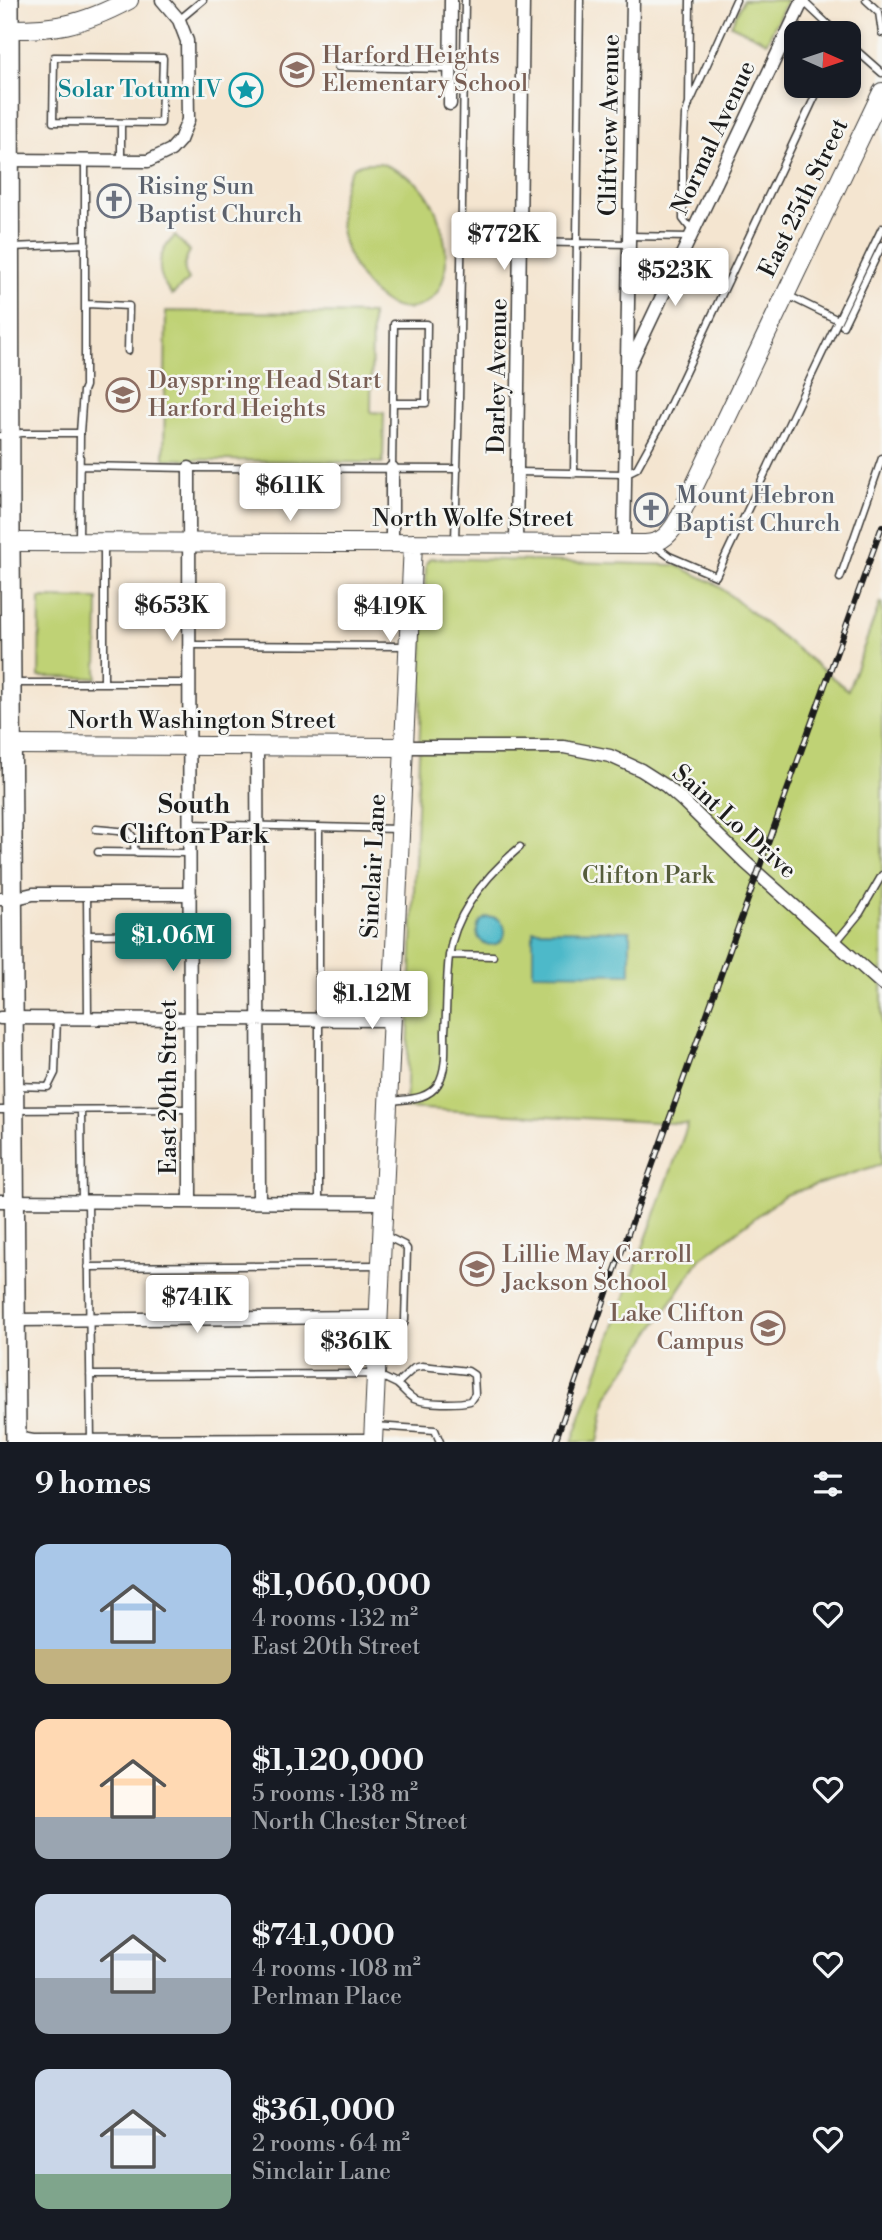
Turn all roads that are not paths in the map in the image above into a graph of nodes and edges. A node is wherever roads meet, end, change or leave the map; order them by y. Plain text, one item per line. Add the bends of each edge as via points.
1 (9, 0) edge
2 (129, 0) edge
3 (162, 0) edge
4 (203, 0) edge
5 (451, 0) edge
6 (465, 0) edge
7 (523, 0) edge
8 (580, 0) edge
9 (634, 0) edge
10 (690, 0) edge
11 (736, 0) edge
12 (803, 0) edge
13 (866, 0) edge
14 (179, 20) junction
15 (825, 21) edge
16 (4, 29) edge
17 (882, 33) edge
18 (861, 55) edge
19 (338, 67) dead end
20 (450, 69) junction
21 (882, 73) edge
22 (882, 92) edge
23 (814, 98) edge
24 (450, 104) dead end
25 (690, 104) junction
26 (121, 122) junction
27 (4, 160) edge
28 (85, 161) junction
29 (121, 161) junction
30 (882, 228) edge
31 (692, 234) junction
32 (629, 240) junction
33 (577, 243) junction
34 (86, 244) junction
35 (521, 245) junction
36 (882, 245) edge
37 (9, 247) junction
38 (461, 248) junction
39 (786, 294) junction
40 (87, 304) junction
41 (841, 323) junction
42 (5, 334) edge
43 (128, 351) dead end
44 (627, 370) junction
45 (393, 403) junction
46 (80, 433) junction
47 (5, 436) edge
48 (882, 458) edge
49 (80, 466) junction
50 (189, 468) junction
51 (392, 468) junction
52 (458, 469) junction
53 (517, 472) junction
54 (574, 474) junction
55 (625, 474) junction
56 (455, 537) junction
57 (5, 542) edge
58 (79, 542) junction
59 (104, 542) junction
60 (189, 542) junction
61 (392, 543) junction
62 (413, 543) junction
63 (516, 544) junction
64 (624, 544) junction
65 (652, 544) junction
66 (840, 578) dead end
67 (5, 645) edge
68 (189, 645) junction
69 (409, 646) junction
70 (104, 682) junction
71 (11, 683) junction
72 (189, 683) junction
73 (6, 745) edge
74 (189, 745) junction
75 (257, 745) junction
76 (404, 747) junction
77 (189, 824) junction
78 (257, 826) junction
79 (319, 827) junction
80 (96, 829) dead end
81 (400, 829) junction
82 (520, 847) dead end
83 (98, 852) dead end
84 (135, 853) junction
85 (189, 853) junction
86 (882, 875) edge
87 (87, 892) junction
88 (190, 894) junction
89 (6, 900) edge
90 (190, 934) junction
91 (87, 935) junction
92 (836, 942) junction
93 (449, 955) junction
94 (493, 956) dead end
95 (882, 984) edge
96 (6, 1018) edge
97 (57, 1018) junction
98 (88, 1018) junction
99 (190, 1019) junction
100 (258, 1019) junction
101 (319, 1020) junction
102 (392, 1020) junction
103 (13, 1086) junction
104 (388, 1102) junction
105 (190, 1109) junction
106 (7, 1110) edge
107 (81, 1110) junction
108 (7, 1202) edge
109 (85, 1202) junction
110 (190, 1202) junction
111 (258, 1202) junction
112 (319, 1203) junction
113 (383, 1203) junction
114 (382, 1234) junction
115 (380, 1265) junction
116 (88, 1267) junction
117 (378, 1317) junction
118 (89, 1319) junction
119 (11, 1320) junction
120 (377, 1338) junction
121 (376, 1374) junction
122 (90, 1375) junction
123 (397, 1384) junction
124 (373, 1436) edge
125 (16, 1440) edge
126 (91, 1441) edge
127 (440, 1442) edge

1 - 16 main road
2 - 16 main road via 83,22 47,29
3 - 14 street
4 - 14 lane
5 - 20 street
6 - 38 lane
7 - 35 street, Darley Avenue
8 - 33 lane
9 - 32 street, Cliftview Avenue
10 - 25 lane
11 - 25 lane
12 - 15 lane
12 - 31 street, Normal Avenue
13 - 17 lane via 879,12
14 - 29 street via 187,41 185,130 172,150 161,157
16 - 27 main road
18 - 21 lane
19 - 20 lane
20 - 24 street
22 - 39 main road, East 25th Street
23 - 55 lane via 658,430 637,468
25 - 31 lane via 683,148 684,219
26 - 26 lane via 54,122 54,57 163,58 161,123
26 - 29 lane
27 - 28 street
27 - 37 main road
28 - 29 street
28 - 34 lane
30 - 41 lane
31 - 32 lane
31 - 44 street, Normal Avenue
32 - 33 lane
32 - 44 street, Cliftview Avenue
33 - 35 lane
33 - 54 lane
34 - 37 lane
34 - 40 lane
35 - 38 lane
35 - 53 street, Darley Avenue
36 - 41 lane
37 - 42 main road
38 - 52 lane
39 - 41 lane
39 - 65 main road, East 25th Street via 679,518 671,532
40 - 43 lane via 129,306
40 - 46 lane
41 - 65 lane via 716,576
42 - 47 main road
44 - 55 street, Cliftview Avenue
45 - 45 lane via 426,403 427,324 394,324
45 - 51 lane
46 - 47 lane
46 - 49 lane
47 - 57 main road
48 - 66 lane
49 - 50 lane
49 - 58 lane
50 - 51 lane
50 - 60 street, East 20th Street
51 - 52 lane
51 - 61 street
52 - 56 lane
53 - 54 lane
53 - 63 street, Darley Avenue
54 - 55 lane
55 - 64 street, Cliftview Avenue
56 - 62 main road, North Wolfe Street
56 - 63 main road, North Wolfe Street
57 - 58 main road, North Wolfe Street
57 - 67 main road
58 - 59 main road, North Wolfe Street
59 - 60 main road, North Wolfe Street
59 - 70 lane
60 - 61 main road, North Wolfe Street
60 - 68 street, East 20th Street
61 - 62 main road, North Wolfe Street
62 - 69 main road, Sinclair Lane
63 - 64 main road, North Wolfe Street
64 - 65 main road, North Wolfe Street
67 - 71 main road
68 - 69 lane
68 - 72 street, East 20th Street
69 - 76 main road, Sinclair Lane
70 - 71 lane
70 - 72 lane
71 - 73 main road
72 - 74 street, East 20th Street
73 - 74 main road, North Washington Street
73 - 89 main road
74 - 75 main road, North Washington Street
74 - 77 street, East 20th Street
75 - 76 main road, North Washington Street
75 - 78 street
76 - 81 main road, Sinclair Lane
76 - 92 street, Saint Lo Drive via 564,747 629,764 666,786
77 - 78 lane
77 - 85 street, East 20th Street
78 - 79 lane
78 - 100 street
79 - 81 lane
79 - 101 lane
80 - 84 lane via 129,832 134,836
81 - 102 main road, Sinclair Lane
82 - 93 lane via 493,870 473,897 455,931
83 - 84 lane
84 - 85 lane
85 - 88 street, East 20th Street
86 - 92 lane
87 - 88 street
87 - 89 street
87 - 91 lane
88 - 90 street, East 20th Street
89 - 96 main road
90 - 91 lane
90 - 99 street, East 20th Street
91 - 98 lane
92 - 95 street, Saint Lo Drive
93 - 94 lane
93 - 104 lane via 444,1065 438,1084 424,1097
96 - 97 street
96 - 103 main road
97 - 98 street
97 - 103 lane via 55,1073 48,1087
98 - 99 street
99 - 100 street
99 - 105 street, East 20th Street
100 - 101 street
100 - 111 street
101 - 102 street
101 - 112 lane
102 - 104 main road, Sinclair Lane
103 - 106 main road
104 - 113 main road, Sinclair Lane
105 - 107 lane
105 - 110 street, East 20th Street
106 - 107 lane
106 - 108 main road
107 - 109 lane
108 - 109 street
108 - 119 main road
109 - 110 street
109 - 116 lane
110 - 111 street
111 - 112 street
112 - 113 street
113 - 114 main road, Sinclair Lane
114 - 115 main road, Sinclair Lane
114 - 120 lane via 407,1249 405,1320 400,1331
115 - 116 lane
115 - 117 main road, Sinclair Lane
116 - 118 lane
117 - 118 street
117 - 120 main road, Sinclair Lane
118 - 119 street
118 - 122 lane
119 - 125 main road
120 - 121 main road, Sinclair Lane
121 - 122 lane
121 - 123 lane
121 - 124 main road, Sinclair Lane
122 - 126 lane
123 - 123 lane via 422,1366 468,1371 474,1375 475,1394 463,1404 418,1401
124 - 126 street
124 - 127 lane via 435,1430
125 - 126 street

